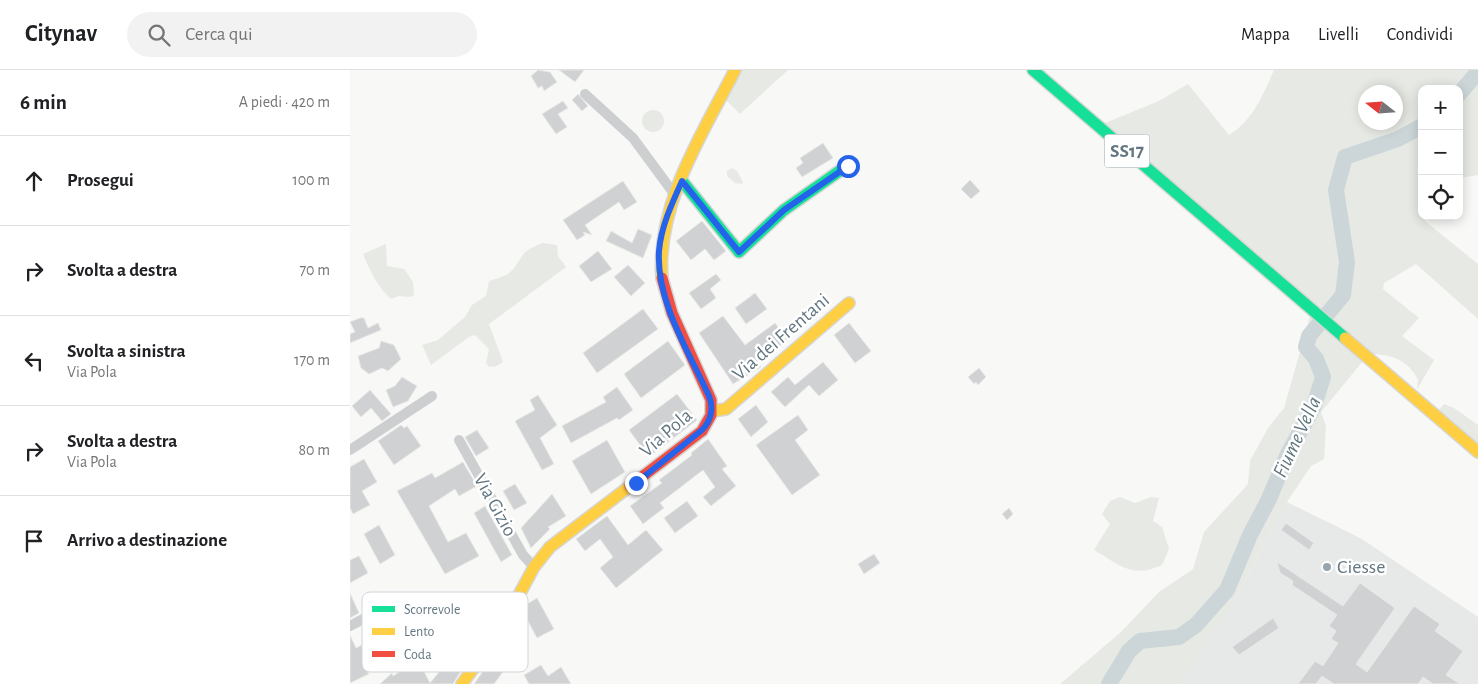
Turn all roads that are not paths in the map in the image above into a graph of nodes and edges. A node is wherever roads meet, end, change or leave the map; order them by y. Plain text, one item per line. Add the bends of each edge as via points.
1 (736, 70) edge
2 (1033, 70) edge
3 (585, 94) dead end
4 (848, 166) dead end
5 (682, 181) junction
6 (675, 195) junction
7 (849, 303) dead end
8 (432, 396) dead end
9 (712, 412) junction
10 (459, 440) dead end
11 (350, 450) edge
12 (1478, 452) edge
13 (534, 567) junction
14 (521, 592) edge
15 (362, 620) edge
16 (350, 626) edge
17 (470, 672) edge
18 (462, 684) edge

1 - 5 street, Via Pola
2 - 12 street, SS17
3 - 6 street via 633,138
4 - 5 street via 784,210 739,252
5 - 6 street, Via Pola
6 - 9 street, Via Pola via 660,249 662,281 670,307 711,400
7 - 9 street, Via dei Frentani via 726,409
8 - 11 street
9 - 13 street, Via Pola via 702,430 558,540
10 - 13 street, Via Gizio via 523,555
13 - 14 street, Via Pola
15 - 16 street
17 - 18 street, Via Pola

